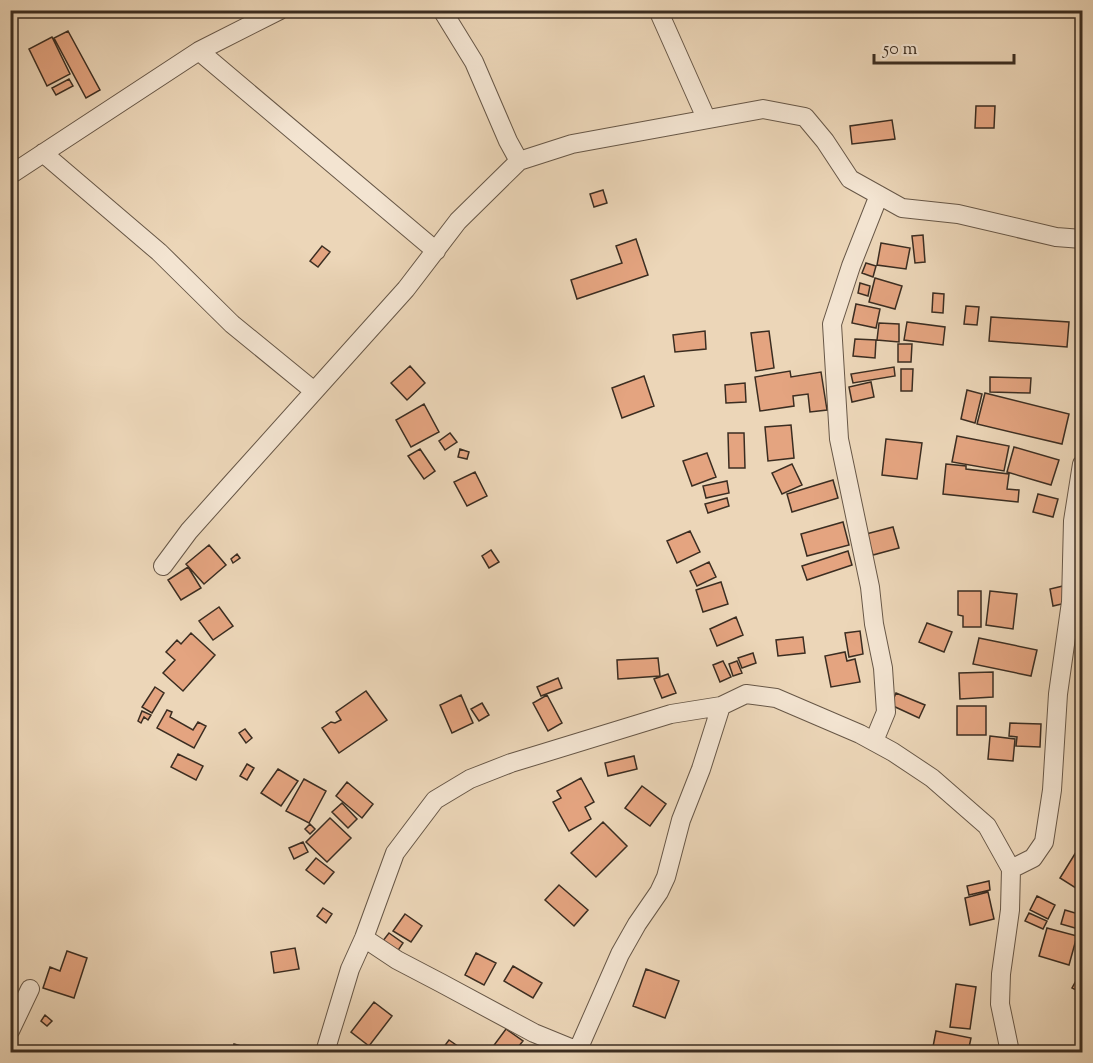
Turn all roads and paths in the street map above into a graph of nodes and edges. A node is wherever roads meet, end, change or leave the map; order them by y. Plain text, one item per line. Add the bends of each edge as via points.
1 (280, 10) edge
2 (442, 10) edge
3 (658, 10) edge
4 (199, 51) junction
5 (706, 118) junction
6 (43, 153) junction
7 (519, 161) junction
8 (10, 175) edge
9 (879, 195) junction
10 (1083, 239) edge
11 (436, 251) junction
12 (315, 391) junction
13 (1083, 464) edge
14 (163, 566) dead end
15 (721, 706) junction
16 (874, 741) junction
17 (1011, 869) junction
18 (364, 938) junction
19 (30, 989) dead end
20 (10, 1030) edge
21 (578, 1052) edge
22 (325, 1053) edge
23 (1010, 1053) edge

1 - 4 street
2 - 7 street via 474,62
3 - 5 street
4 - 6 street
4 - 11 street
5 - 7 street via 572,144
5 - 9 street via 763,109 805,117 850,179
6 - 8 street
6 - 12 street via 159,252 232,324
7 - 11 street via 458,222
9 - 10 street via 902,208 958,214 1056,237
9 - 16 street via 832,324 839,439 883,668 886,712
11 - 12 street
12 - 14 street via 189,531
13 - 17 street via 1073,521 1071,602 1044,842 1033,858
15 - 16 street via 746,694 776,698
15 - 18 street via 671,714 511,763 470,779 435,800 395,853
15 - 21 street via 681,820 666,877 620,954
16 - 17 street via 932,778 975,814 987,826
17 - 23 street via 1000,1004
18 - 21 street via 397,960 534,1033
18 - 22 street via 334,1016
19 - 20 street

